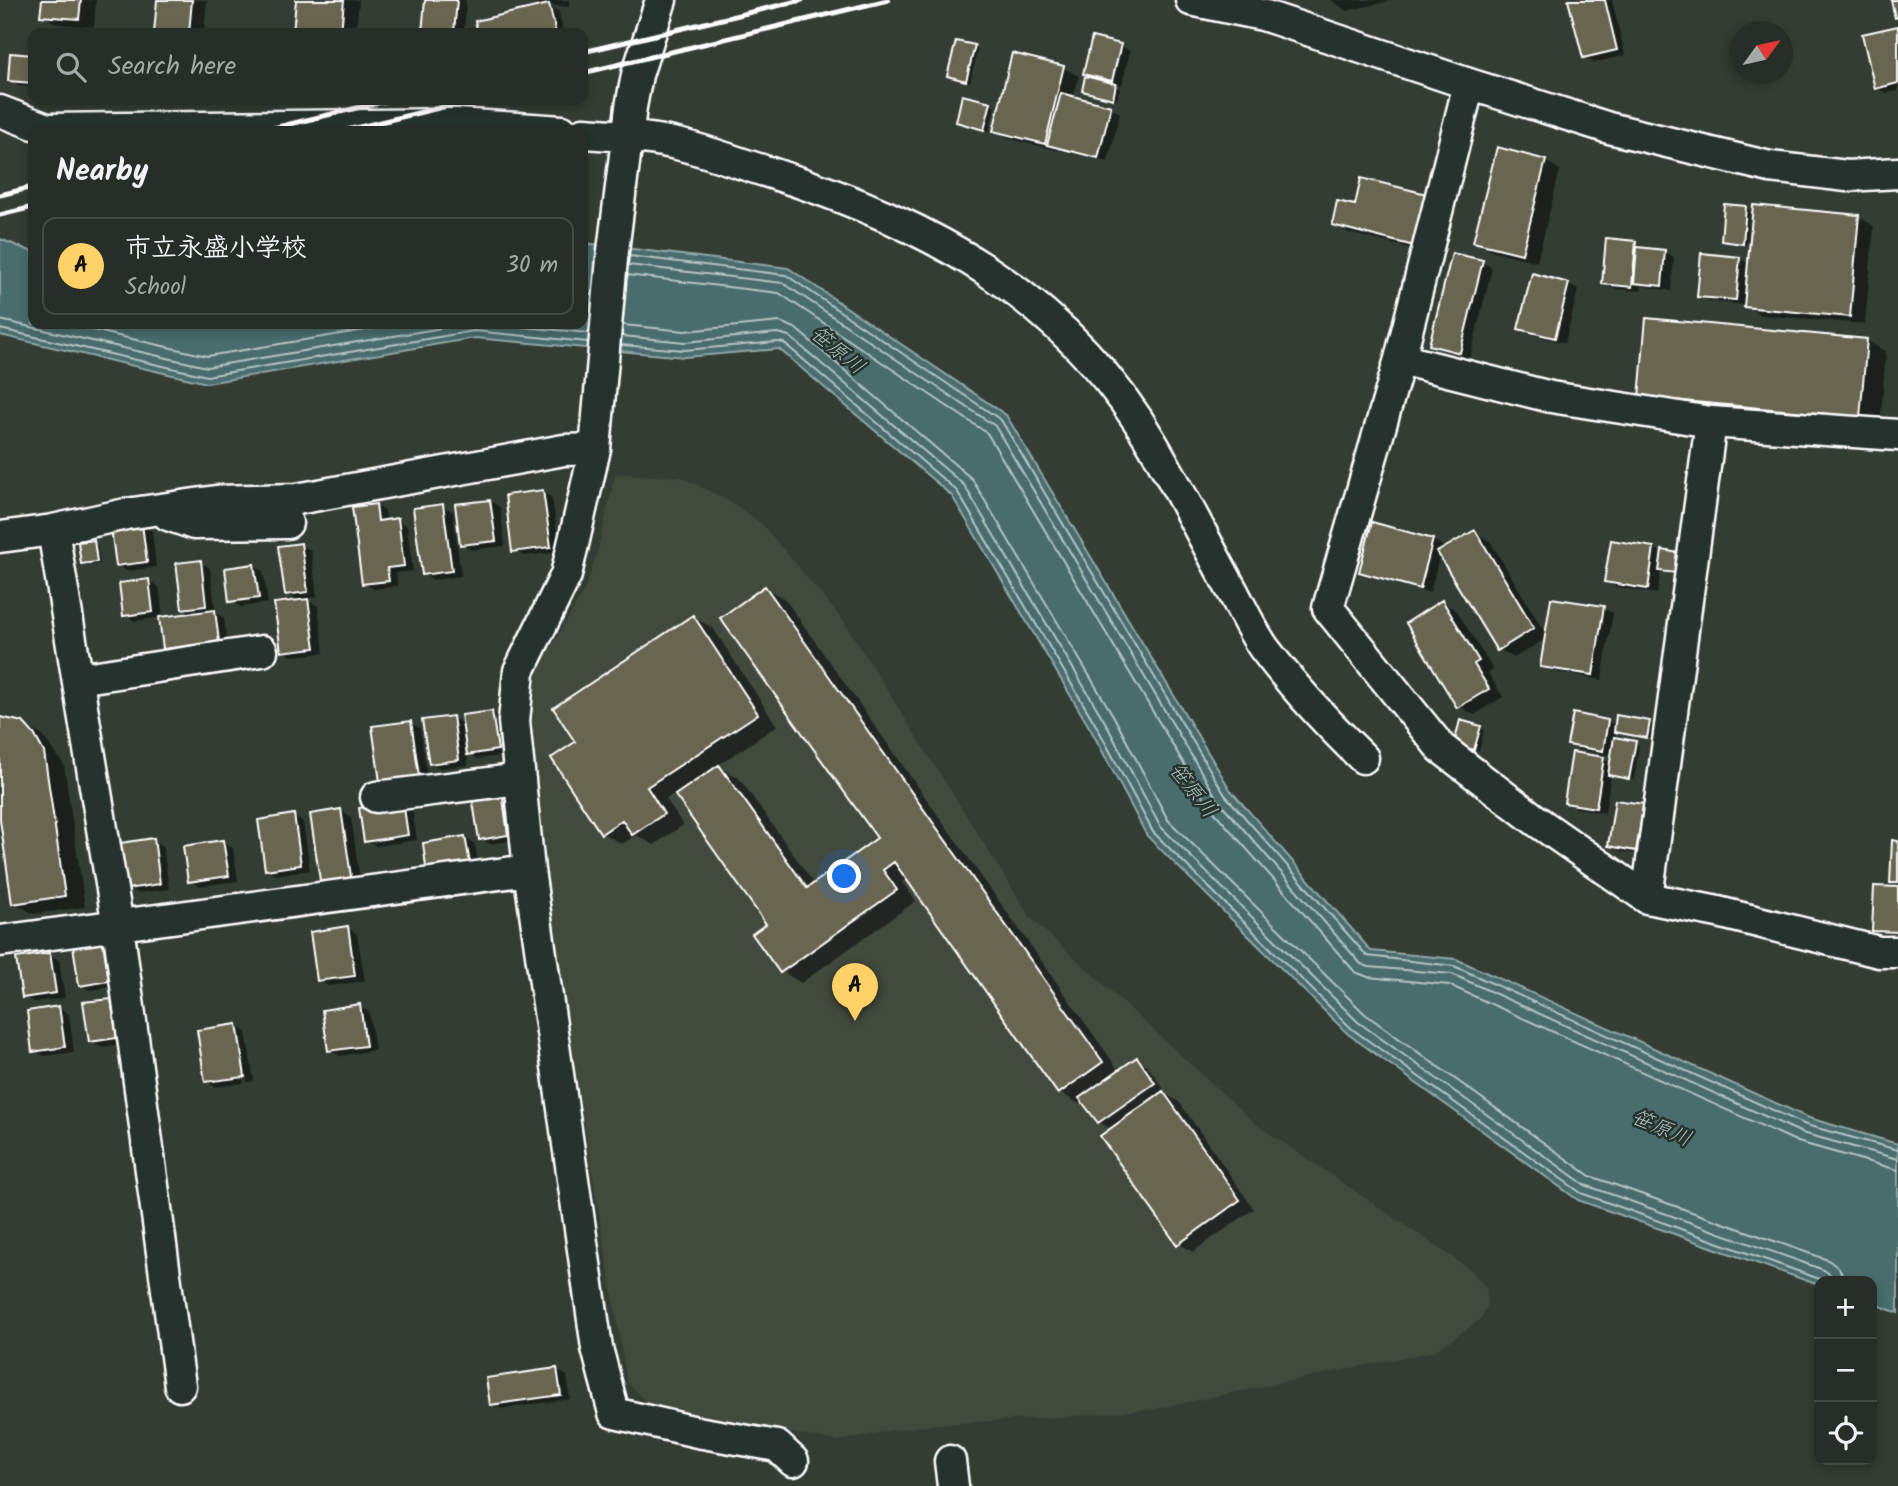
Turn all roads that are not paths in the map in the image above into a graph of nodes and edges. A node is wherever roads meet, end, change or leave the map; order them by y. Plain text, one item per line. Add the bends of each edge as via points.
1 (661, 0) edge
2 (1191, 0) edge
3 (1469, 84) junction
4 (0, 111) edge
5 (39, 126) edge
6 (292, 126) edge
7 (486, 126) edge
8 (588, 134) edge
9 (628, 144) junction
10 (1898, 173) edge
11 (1400, 359) junction
12 (1712, 422) junction
13 (1898, 435) edge
14 (596, 441) junction
15 (164, 508) junction
16 (287, 523) dead end
17 (53, 530) junction
18 (0, 537) edge
19 (262, 651) dead end
20 (78, 679) junction
21 (1363, 758) dead end
22 (520, 779) junction
23 (376, 797) dead end
24 (529, 870) junction
25 (1647, 898) junction
26 (118, 926) junction
27 (0, 941) edge
28 (1898, 952) edge
29 (180, 1386) dead end
30 (793, 1461) dead end

1 - 9 street via 637,75
2 - 3 street via 1262,15
3 - 10 street via 1609,128 1770,167 1847,176
3 - 11 street
4 - 5 street
6 - 7 street
8 - 9 street
9 - 14 street via 612,259
9 - 21 street via 678,144 842,197 929,235 977,262 1042,312 1088,356 1152,442 1263,646 1313,709
11 - 12 street via 1551,397
11 - 25 street via 1328,608 1441,748
12 - 13 street
12 - 25 street
14 - 15 street via 298,499 216,500
14 - 22 street via 566,575 519,671 514,721
15 - 16 street via 168,515 194,524
15 - 17 street
17 - 18 street
17 - 20 street
19 - 20 street
20 - 26 street
22 - 23 street
22 - 24 street
24 - 26 street
24 - 30 street via 597,1348 614,1413 777,1446
25 - 28 street via 1879,952
26 - 27 street
26 - 29 street

